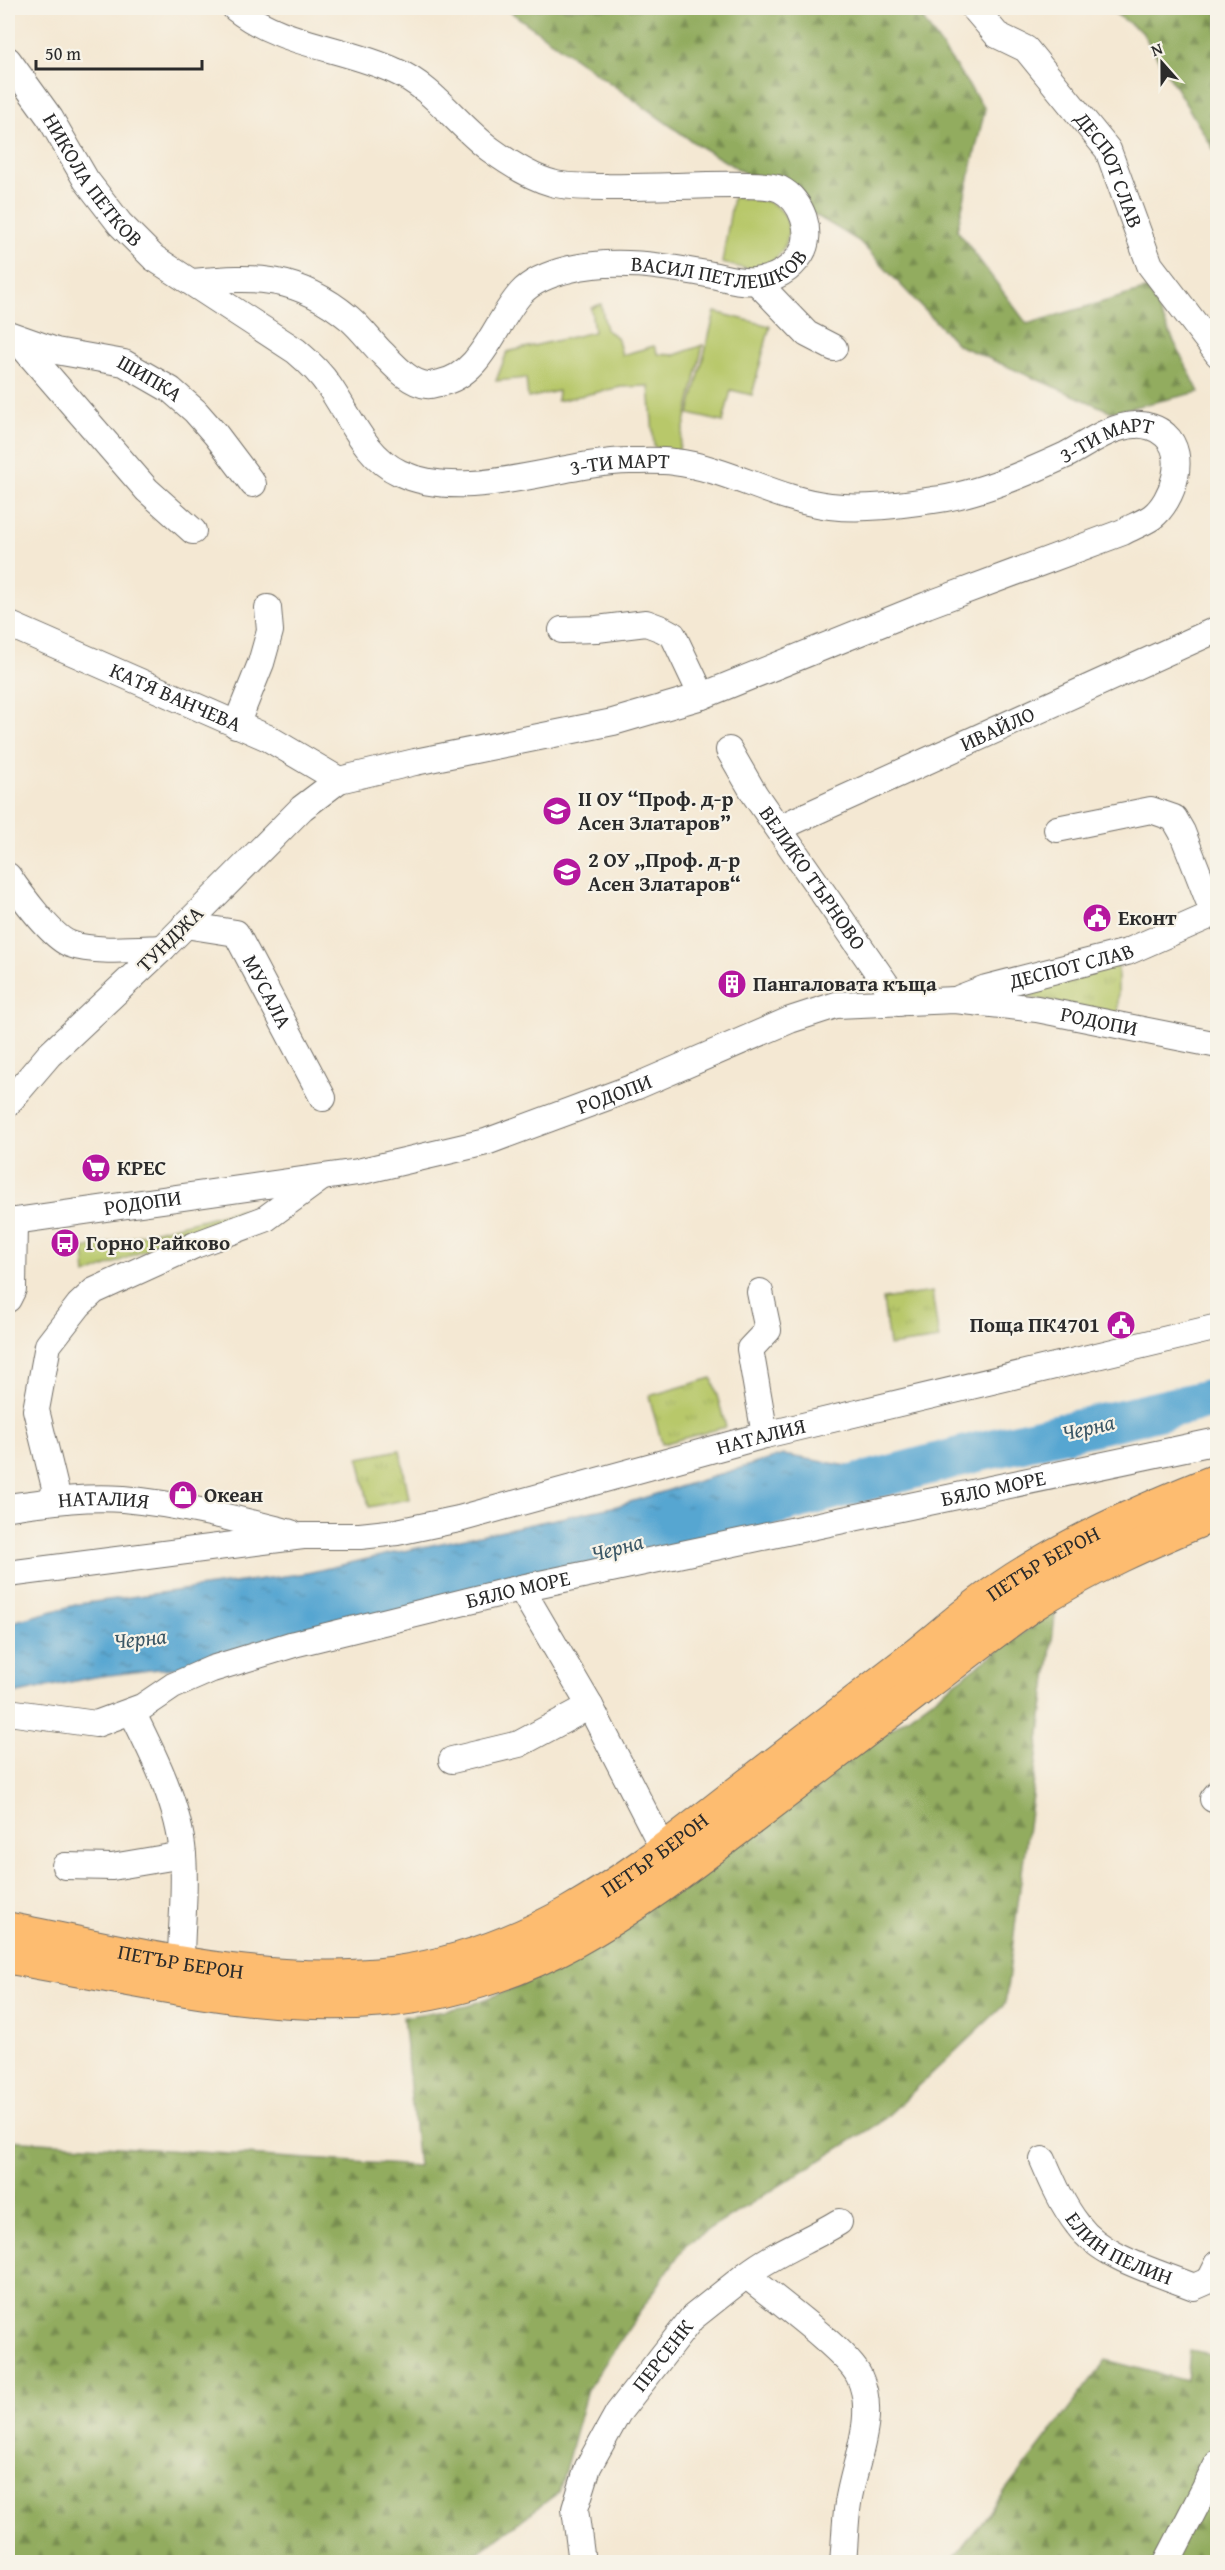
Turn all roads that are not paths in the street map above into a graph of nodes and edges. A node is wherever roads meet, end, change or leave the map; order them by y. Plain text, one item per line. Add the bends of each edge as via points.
1 (235, 8) edge
2 (974, 8) edge
3 (8, 60) edge
4 (756, 281) junction
5 (193, 282) junction
6 (11, 335) edge
7 (834, 348) dead end
8 (1218, 354) edge
9 (253, 484) dead end
10 (193, 531) dead end
11 (268, 608) dead end
12 (8, 624) edge
13 (1218, 629) edge
14 (562, 630) dead end
15 (702, 696) junction
16 (236, 725) junction
17 (729, 750) dead end
18 (339, 780) junction
19 (779, 828) junction
20 (1057, 829) dead end
21 (8, 876) edge
22 (1216, 913) edge
23 (185, 925) junction
24 (163, 948) junction
25 (955, 1000) junction
26 (899, 1003) junction
27 (1218, 1045) edge
28 (323, 1098) dead end
29 (8, 1103) edge
30 (324, 1176) junction
31 (11, 1222) edge
32 (760, 1292) dead end
33 (8, 1299) edge
34 (1218, 1327) edge
35 (765, 1435) junction
36 (1218, 1441) edge
37 (1218, 1480) edge
38 (58, 1500) junction
39 (8, 1507) edge
40 (1218, 1513) edge
41 (1167, 1517) junction
42 (303, 1536) junction
43 (8, 1574) edge
44 (521, 1588) junction
45 (590, 1706) junction
46 (8, 1712) edge
47 (132, 1712) junction
48 (452, 1760) dead end
49 (664, 1851) junction
50 (183, 1855) junction
51 (65, 1866) dead end
52 (8, 1929) edge
53 (8, 1957) edge
54 (181, 1962) junction
55 (1043, 2160) dead end
56 (839, 2222) dead end
57 (1218, 2264) edge
58 (746, 2276) junction
59 (1218, 2463) edge
60 (582, 2562) edge
61 (843, 2562) edge
62 (1167, 2562) edge

1 - 4 street, ВАСИЛ ПЕТЛЕШКОВ via 285,36 398,71 489,149 522,171 553,184 778,188 801,213 808,231 803,251 788,270
2 - 8 street, ДЕСПОТ СЛАВ via 997,35 1026,49 1108,150 1150,265
3 - 5 street, НИКОЛА ПЕТКОВ via 120,224 154,258
4 - 5 street, ВАСИЛ ПЕТЛЕШКОВ via 601,263 544,277 523,290 478,360 455,380 427,385 404,375 351,319 318,296 280,280
4 - 7 street via 807,334
5 - 15 street, 3-ТИ МАРТ via 314,366 375,454 399,473 429,483 506,480 627,461 674,462 830,506 883,506 936,500 1002,482 1106,433 1134,425 1154,427 1170,441 1176,454 1176,475 1168,496 1153,516 1123,532 927,605
6 - 9 street, ШИПКА via 56,351 124,363 171,390 216,435
6 - 10 street via 147,490
11 - 16 street via 270,631
12 - 16 street, КАТЯ ВАНЧЕВА
13 - 19 street, ИВАЙЛО
14 - 15 street via 646,622 673,635
15 - 18 street, 3-ТИ МАРТ via 613,722
16 - 18 street, КАТЯ ВАНЧЕВА via 268,738
17 - 19 street, ВЕЛИКО ТЪРНОВО
18 - 23 street, ТУНДЖА via 302,808
19 - 26 street, ВЕЛИКО ТЪРНОВО
20 - 22 street via 1151,810 1174,818
21 - 24 street via 34,913 69,944 108,949
22 - 25 street, ДЕСПОТ СЛАВ via 1127,952 986,988
23 - 24 street, ТУНДЖА
23 - 28 street, МУСАЛА via 236,933
24 - 29 street, ТУНДЖА via 49,1055
25 - 26 street, РОДОПИ
25 - 27 street, РОДОПИ via 1036,1009
26 - 30 street, РОДОПИ via 836,1005 486,1142 358,1172
30 - 31 street, РОДОПИ
30 - 38 street via 265,1219 94,1290 79,1305 48,1346 36,1410
31 - 33 street via 13,1289
32 - 35 street via 768,1330 750,1349
34 - 35 street, НАТАЛИЯ
35 - 42 street, НАТАЛИЯ via 459,1519 397,1532
36 - 44 street, БЯЛО МОРЕ
37 - 41 main road, ПЕТЪР БЕРОН
38 - 39 street, НАТАЛИЯ
38 - 42 street, НАТАЛИЯ via 152,1503 231,1517
40 - 41 main road, ПЕТЪР БЕРОН
41 - 49 main road, ПЕТЪР БЕРОН via 1094,1535 996,1591
41 - 53 main road, ПЕТЪР БЕРОН via 1108,1562 1031,1606 668,1882 613,1920 534,1963 455,1989 382,2001 322,2003 237,1997
42 - 43 street, НАТАЛИЯ
44 - 45 street
44 - 47 street, БЯЛО МОРЕ via 294,1644 213,1669 173,1686
45 - 48 street via 519,1744
45 - 49 street
46 - 47 street, БЯЛО МОРЕ via 96,1724
47 - 50 street via 159,1767
49 - 54 main road, ПЕТЪР БЕРОН via 570,1914 527,1936 425,1967 326,1976 283,1975
50 - 51 street via 112,1867
50 - 54 street
52 - 54 main road, ПЕТЪР БЕРОН
55 - 57 street, ЕЛИН ПЕЛИН via 1079,2227 1110,2254 1194,2287 1210,2280
56 - 58 street, ПЕРСЕНК via 763,2262
58 - 60 street, ПЕРСЕНК via 692,2318 618,2413 588,2467 575,2509
58 - 61 street via 836,2350 859,2375 867,2400 866,2422 848,2502
59 - 62 street

